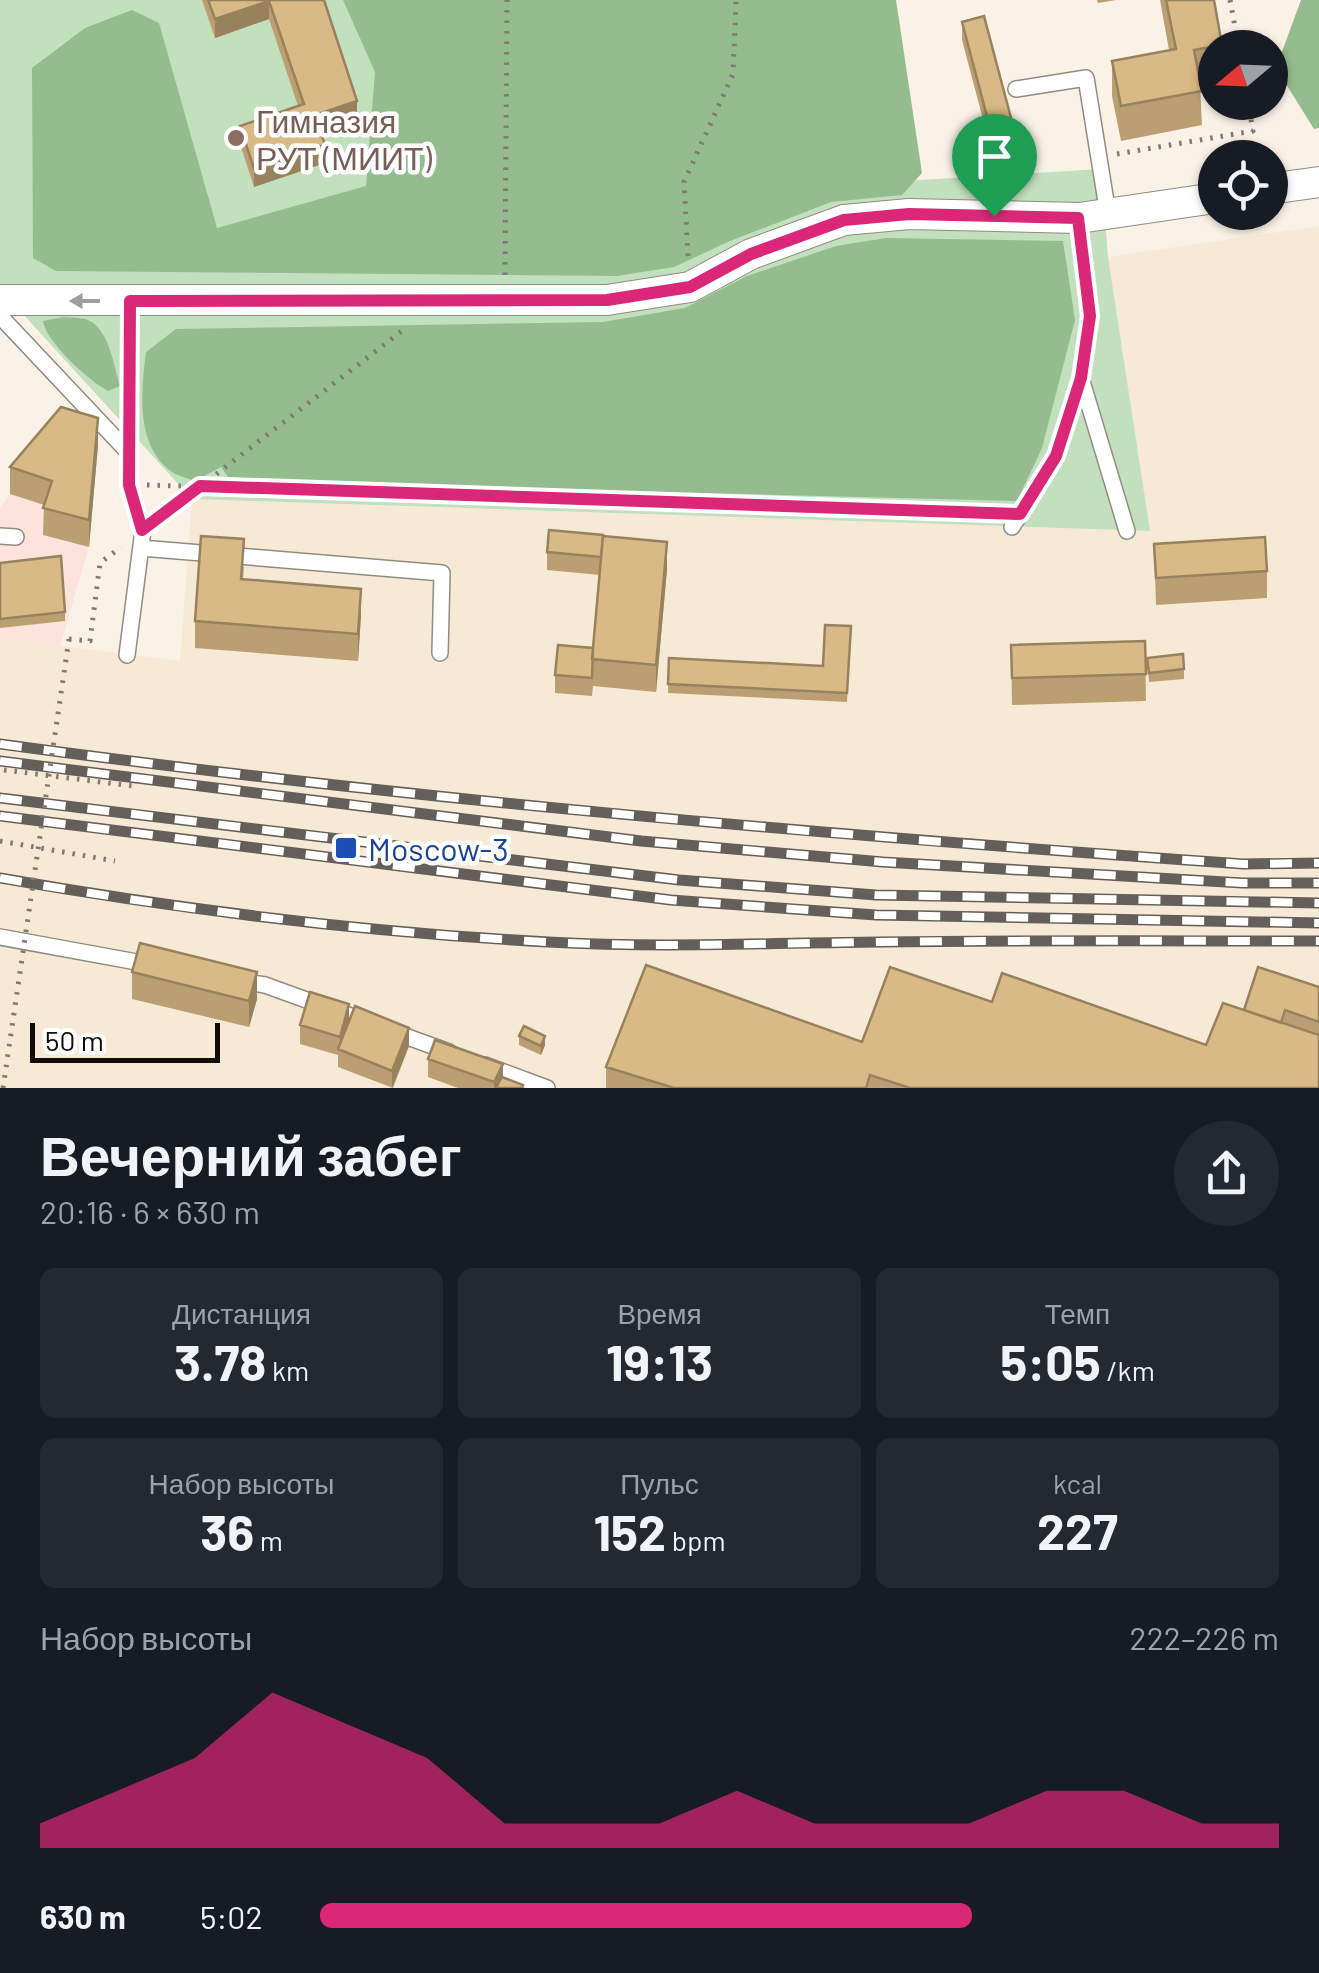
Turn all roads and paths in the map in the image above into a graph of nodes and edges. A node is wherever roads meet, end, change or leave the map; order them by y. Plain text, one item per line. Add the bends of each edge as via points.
1 (507, 0) edge
2 (736, 0) edge
3 (1230, 0) edge
4 (1235, 30) edge
5 (1016, 89) dead end
6 (1252, 120) edge
7 (1099, 157) junction
8 (1319, 182) edge
9 (1288, 187) edge
10 (1198, 201) edge
11 (1093, 216) junction
12 (690, 287) junction
13 (505, 298) junction
14 (0, 300) edge
15 (130, 301) junction
16 (441, 301) junction
17 (0, 316) edge
18 (1081, 378) junction
19 (130, 454) junction
20 (129, 485) junction
21 (200, 486) junction
22 (1016, 520) joint
23 (142, 530) junction
24 (1127, 531) dead end
25 (141, 548) junction
26 (440, 653) dead end
27 (128, 655) dead end
28 (4, 770) dead end
29 (49, 775) junction
30 (133, 786) dead end
31 (0, 841) edge
32 (38, 848) junction
33 (115, 861) dead end
34 (0, 937) edge
35 (172, 968) edge
36 (228, 978) edge
37 (3, 1088) edge
38 (547, 1088) edge

1 - 13 path
2 - 12 path via 733,74 684,182
3 - 4 path
5 - 7 lane via 1086,78
6 - 7 path via 1254,130
7 - 11 lane
8 - 9 street
10 - 11 street
11 - 12 street via 844,220 751,254
11 - 18 lane
12 - 13 street via 607,300
13 - 16 street
15 -> 14 street
15 - 16 street
15 - 19 lane
16 - 21 path
17 - 19 lane
18 - 22 lane via 1056,456
18 - 24 lane
19 - 20 lane
20 - 21 path
20 - 23 lane
21 - 22 path
21 - 23 path
23 - 25 lane
23 - 29 path, bridge via 100,562 90,641 69,639
25 - 26 lane via 442,573
25 - 27 lane
28 - 29 path
29 - 30 path
29 - 32 path, bridge
31 - 32 path
32 - 33 path
32 - 37 path, bridge
34 - 35 lane
36 - 38 lane

